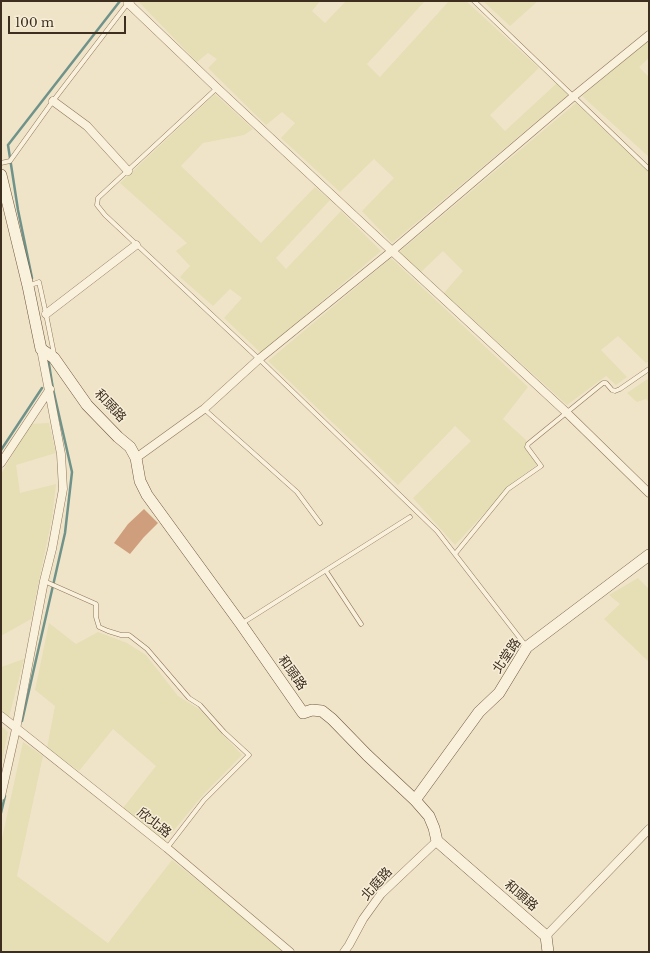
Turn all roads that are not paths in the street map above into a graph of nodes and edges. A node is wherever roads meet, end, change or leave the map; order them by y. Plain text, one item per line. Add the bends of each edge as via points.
1 (474, 1) edge
2 (129, 2) edge
3 (649, 36) edge
4 (217, 88) junction
5 (574, 96) junction
6 (53, 101) junction
7 (1, 163) edge
8 (649, 168) edge
9 (128, 170) junction
10 (1, 175) edge
11 (136, 245) junction
12 (392, 252) junction
13 (28, 286) junction
14 (46, 314) junction
15 (41, 349) junction
16 (54, 358) junction
17 (259, 359) junction
18 (649, 369) edge
19 (50, 389) junction
20 (204, 410) junction
21 (566, 412) junction
22 (136, 458) junction
23 (1, 463) edge
24 (649, 494) edge
25 (410, 517) dead end
26 (320, 523) dead end
27 (455, 554) junction
28 (649, 555) edge
29 (326, 571) junction
30 (44, 581) junction
31 (241, 624) junction
32 (361, 624) dead end
33 (527, 647) junction
34 (1, 716) edge
35 (16, 729) junction
36 (1, 796) edge
37 (416, 800) junction
38 (649, 829) edge
39 (437, 841) junction
40 (167, 848) junction
41 (546, 936) junction
42 (290, 952) edge
43 (344, 952) edge
44 (548, 952) edge

1 - 5 lane
2 - 4 street
2 - 6 lane
3 - 5 street
4 - 9 lane
4 - 12 street
5 - 8 lane
5 - 12 street
6 - 7 lane via 10,161
6 - 9 street via 87,126
9 - 11 lane via 98,198 97,205
10 - 13 street
11 - 14 street
11 - 17 lane
12 - 17 street
12 - 21 street
13 - 14 lane, 和頭路 via 39,282
13 - 15 street
14 - 16 lane, 和頭路
15 - 16 street, 和頭路
15 - 19 street
16 - 22 street, 和頭路 via 88,405 130,447
17 - 20 street
17 - 27 lane via 437,531
18 - 21 lane via 615,391 603,383
19 - 23 street
19 - 30 street via 61,454 63,489
20 - 22 street
20 - 26 lane via 297,492
21 - 24 street
21 - 27 lane via 528,444 527,447 541,466 508,489
22 - 31 street, 和頭路 via 140,481 147,495
25 - 29 lane
27 - 33 lane
28 - 33 street, 北堂路
29 - 31 lane
29 - 32 lane
30 - 35 street
30 - 40 lane via 96,604 99,627 121,635 129,635 147,649 189,698 200,705 249,755 204,800
31 - 37 street, 和頭路 via 303,714 312,710 322,711
33 - 37 street, 北堂路 via 499,693 479,712
34 - 35 street, 欣北路
35 - 36 street
35 - 40 street, 欣北路
37 - 39 street, 和頭路 via 429,816
38 - 41 street
39 - 41 street, 和頭路
39 - 43 street, 北庭路 via 381,894
40 - 42 street, 欣北路
41 - 44 street

